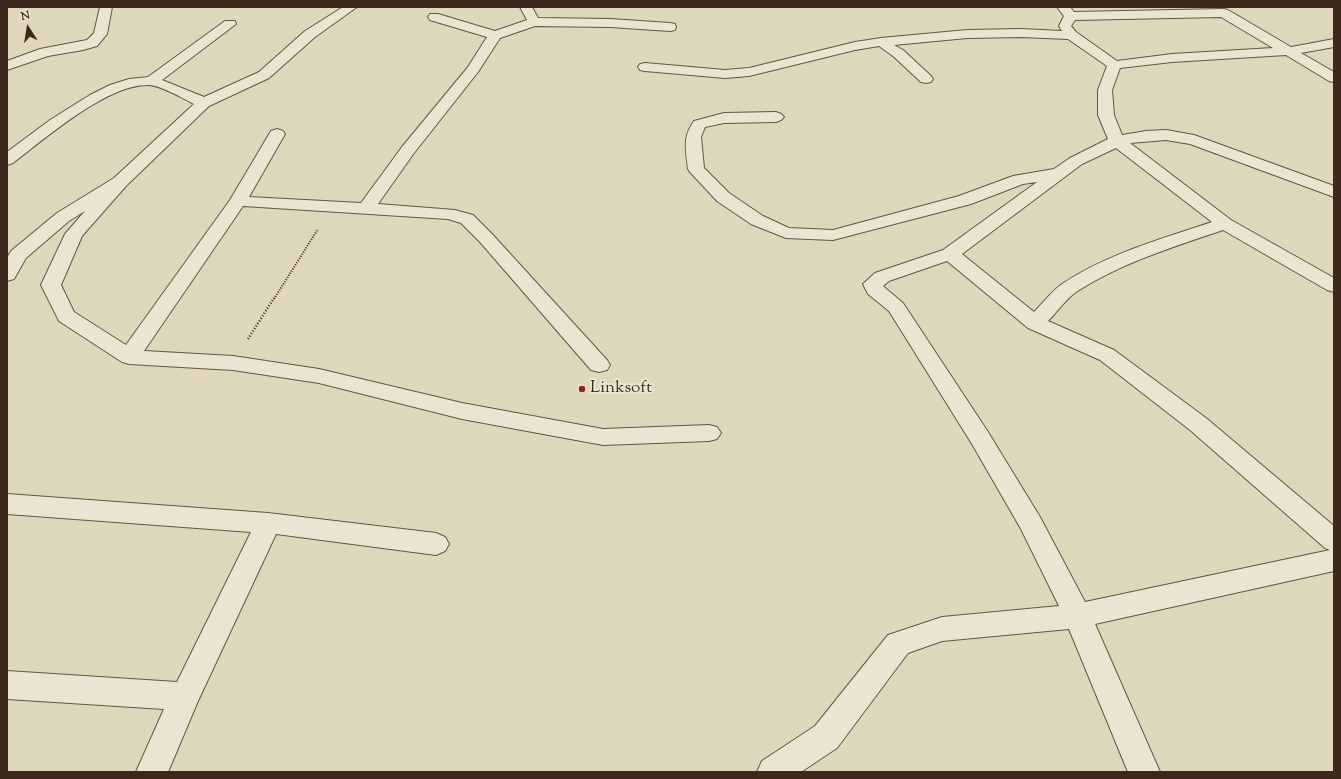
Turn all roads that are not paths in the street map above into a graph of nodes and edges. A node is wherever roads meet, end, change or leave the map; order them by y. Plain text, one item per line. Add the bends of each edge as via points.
1 (106, 7) edge
2 (351, 7) edge
3 (526, 7) edge
4 (1067, 11) edge
5 (434, 17) dead end
6 (534, 22) junction
7 (230, 24) dead end
8 (670, 27) dead end
9 (495, 35) junction
10 (1071, 35) junction
11 (881, 42) junction
12 (1334, 43) edge
13 (1289, 51) junction
14 (1114, 65) junction
15 (7, 66) edge
16 (645, 68) dead end
17 (1334, 78) edge
18 (926, 79) dead end
19 (151, 81) junction
20 (204, 102) junction
21 (776, 117) dead end
22 (277, 134) dead end
23 (1117, 141) junction
24 (7, 160) edge
25 (1059, 174) junction
26 (120, 182) junction
27 (1334, 192) edge
28 (238, 201) junction
29 (366, 209) junction
30 (1225, 224) junction
31 (950, 254) junction
32 (7, 275) edge
33 (1334, 286) edge
34 (1035, 322) junction
35 (129, 357) junction
36 (599, 365) dead end
37 (709, 433) dead end
38 (7, 504) edge
39 (268, 523) junction
40 (1334, 541) edge
41 (436, 544) dead end
42 (1334, 560) edge
43 (1078, 616) junction
44 (7, 685) edge
45 (185, 696) junction
46 (152, 772) edge
47 (773, 772) edge
48 (1144, 772) edge

1 - 15 street via 100,34 92,43 45,52
2 - 20 street via 310,34 264,75
3 - 6 street
4 - 10 street via 1065,26
4 - 13 street via 1224,13
5 - 9 street
6 - 8 street
6 - 9 street
7 - 19 street
9 - 29 street via 473,69 408,150
10 - 11 street via 967,34
10 - 14 street
11 - 16 street via 750,72 725,74
11 - 18 street via 898,53
12 - 13 street
13 - 14 street via 1172,58
13 - 17 street
14 - 23 street via 1105,90 1106,115
19 - 20 street
19 - 24 street via 132,82 109,90 56,122
20 - 26 street
21 - 25 street via 724,118 699,124 693,137 696,169 723,197 757,220 786,233 833,235 965,200 1019,180
22 - 28 street
23 - 25 street via 1076,161
23 - 27 street via 1166,135 1194,140
23 - 30 street
25 - 31 street
26 - 32 street via 63,217 18,255
26 - 35 street via 74,234 51,285 66,316
28 - 29 street
28 - 35 street
29 - 36 street via 449,214 467,219
30 - 33 street
30 - 34 street via 1107,267 1068,289
31 - 34 street
31 - 43 street via 882,277 873,284 875,290 896,308 980,438 1031,524
34 - 40 street via 1107,354 1198,424
35 - 37 street via 233,363 319,376 462,411 603,437
38 - 39 street
39 - 41 street
39 - 45 street
42 - 43 street
43 - 47 street via 942,629 898,644 826,737
43 - 48 street
44 - 45 street
45 - 46 street

